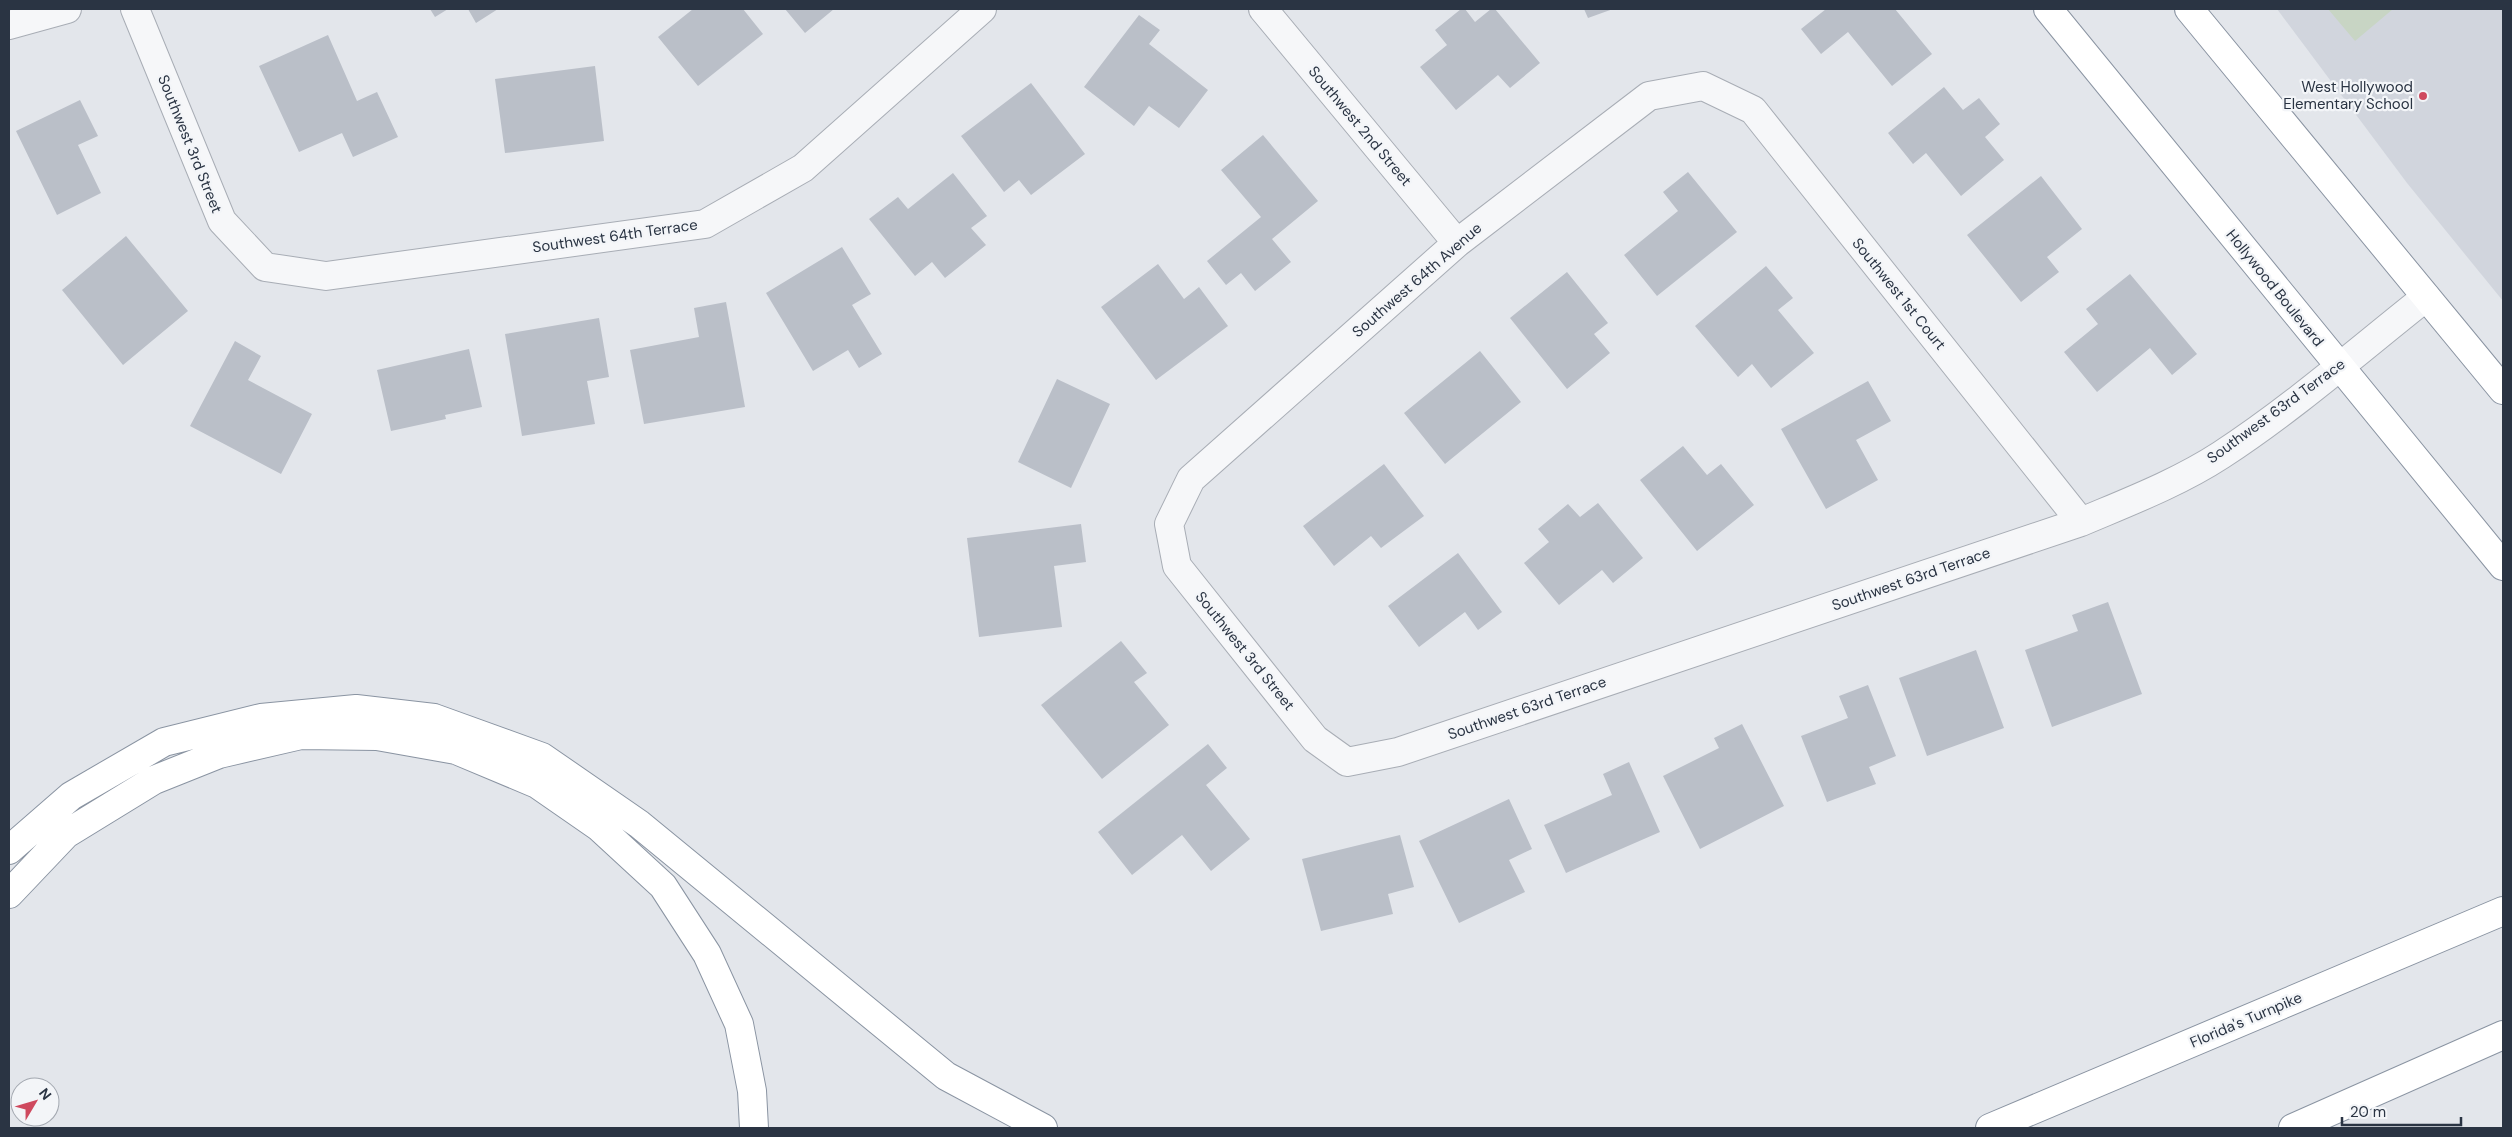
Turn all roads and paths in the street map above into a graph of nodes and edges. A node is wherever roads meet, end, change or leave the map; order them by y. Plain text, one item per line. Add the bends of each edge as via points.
1 (67, 9) edge
2 (135, 9) edge
3 (982, 9) edge
4 (1263, 9) edge
5 (2048, 9) edge
6 (2188, 9) edge
7 (9, 25) edge
8 (1702, 86) joint
9 (1457, 242) junction
10 (265, 267) joint
11 (2426, 296) junction
12 (2339, 367) junction
13 (2503, 390) edge
14 (2081, 522) junction
15 (1170, 524) joint
16 (2503, 566) edge
17 (1347, 762) joint
18 (9, 850) edge
19 (9, 894) edge
20 (2503, 911) edge
21 (2503, 1035) edge
22 (754, 1128) edge
23 (1043, 1128) edge
24 (1990, 1128) edge
25 (2293, 1128) edge

1 - 7 street
2 - 10 street, Southwest 3rd Street via 222,221
3 - 10 street, Southwest 64th Terrace via 803,168 705,224 326,276
4 - 9 street, Southwest 2nd Street
5 - 12 highway, Hollywood Boulevard
6 - 11 highway
8 - 9 street, Southwest 64th Avenue via 1649,96
8 - 14 street, Southwest 1st Court via 1753,110
9 - 15 street, Southwest 64th Avenue via 1191,479
11 - 12 street, Southwest 63rd Terrace
11 - 13 highway
12 - 14 street, Southwest 63rd Terrace via 2220,455 2150,493
12 - 16 highway, Hollywood Boulevard
14 - 17 street, Southwest 63rd Terrace via 1398,752
15 - 17 street, Southwest 3rd Street via 1177,566 1315,739
18 - 23 highway via 71,796 164,742 261,718 356,709 434,718 542,757 639,824 946,1076
19 - 22 highway via 66,834 154,780 219,754 301,735 377,736 456,750 537,784 599,827 663,886 707,954 739,1024 752,1091
20 - 24 highway, Florida's Turnpike
21 - 25 highway

